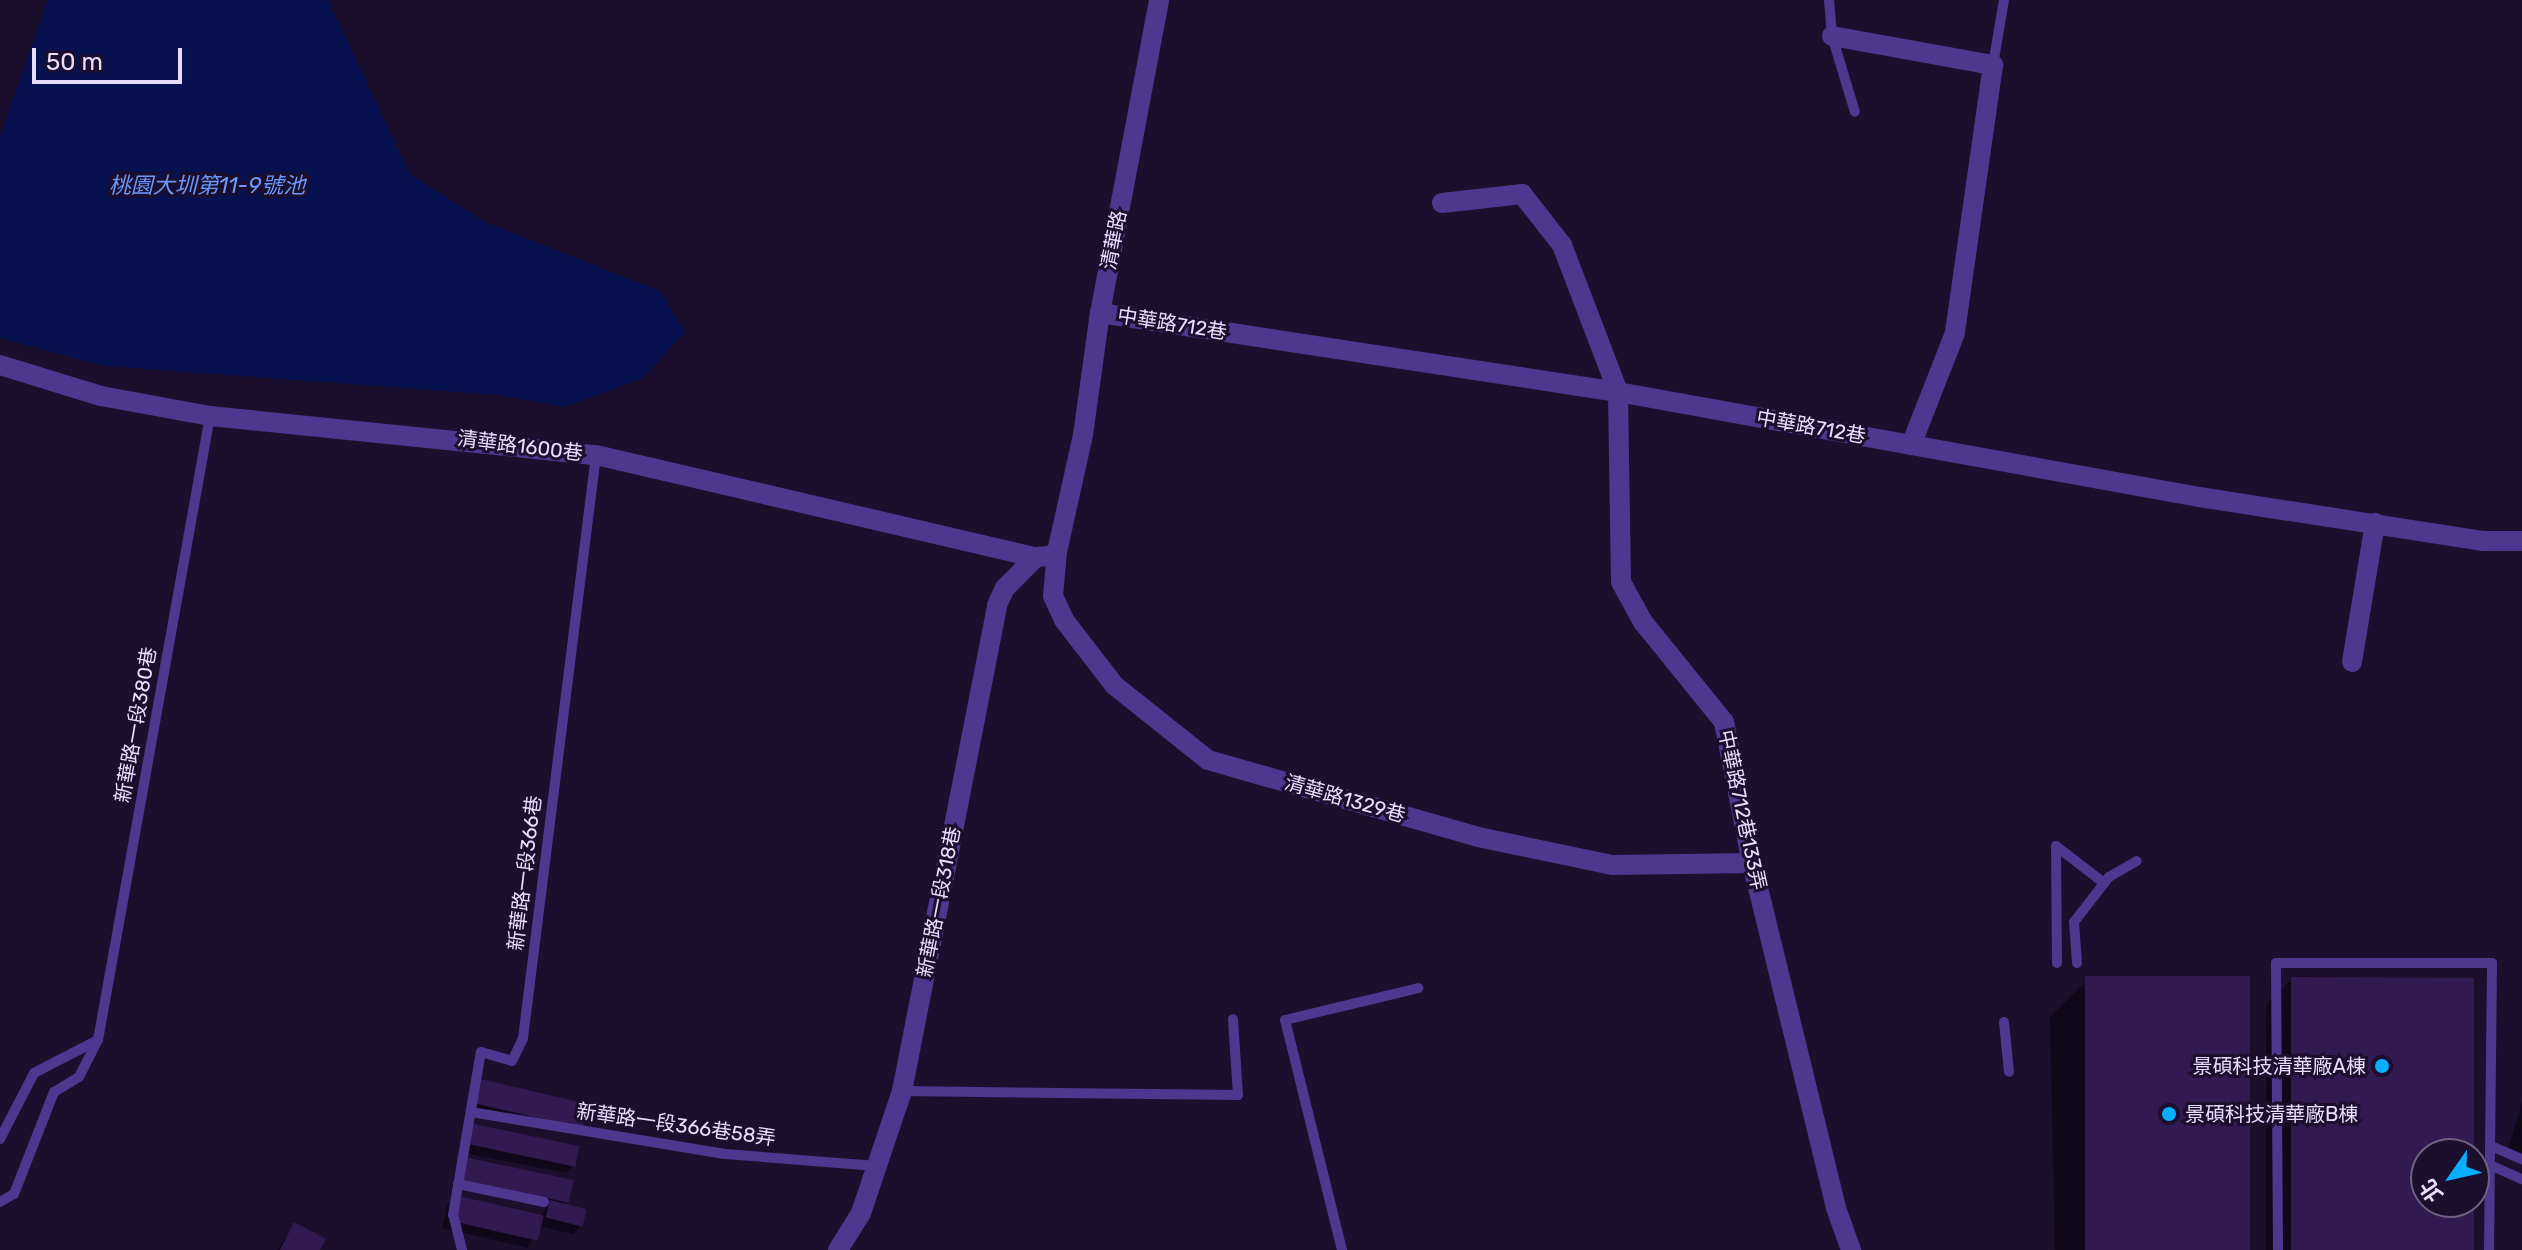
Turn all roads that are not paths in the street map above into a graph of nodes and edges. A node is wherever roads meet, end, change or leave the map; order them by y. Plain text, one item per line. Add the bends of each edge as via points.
1 (1159, 0) edge
2 (1829, 0) edge
3 (2004, 0) edge
4 (1832, 36) junction
5 (1993, 65) junction
6 (1855, 112) dead end
7 (1442, 203) dead end
8 (1100, 313) junction
9 (0, 365) edge
10 (1618, 392) junction
11 (210, 416) junction
12 (1911, 445) junction
13 (596, 455) junction
14 (2375, 523) junction
15 (2522, 541) edge
16 (1057, 552) junction
17 (1036, 557) junction
18 (2352, 662) dead end
19 (2137, 861) dead end
20 (1752, 863) junction
21 (2104, 883) junction
22 (2057, 963) dead end
23 (2077, 963) dead end
24 (1418, 988) dead end
25 (1233, 1019) dead end
26 (2004, 1022) dead end
27 (98, 1040) junction
28 (2009, 1072) dead end
29 (902, 1091) junction
30 (471, 1112) junction
31 (0, 1139) edge
32 (2491, 1146) junction
33 (2522, 1159) edge
34 (2490, 1165) joint
35 (877, 1166) junction
36 (2522, 1179) edge
37 (458, 1184) junction
38 (0, 1202) edge
39 (544, 1202) dead end
40 (2489, 1218) edge
41 (462, 1250) edge
42 (838, 1250) edge
43 (1342, 1250) edge
44 (1851, 1250) edge
45 (2278, 1250) edge
46 (2489, 1250) edge

1 - 8 street, 清華路
2 - 4 lane
3 - 5 lane
4 - 5 street
4 - 6 lane
5 - 12 street via 1955,333
7 - 10 street, 中華路712巷133弄 via 1522,194 1562,245
8 - 10 street, 中華路712巷
8 - 16 street, 清華路 via 1083,435
9 - 11 street, 清華路1600巷 via 101,396
10 - 12 street, 中華路712巷
10 - 20 street, 中華路712巷133弄 via 1621,582 1643,622 1724,722
11 - 13 street, 清華路1600巷
11 - 27 lane, 新華路一段380巷
12 - 14 street, 中華路712巷
13 - 17 street, 清華路1600巷
13 - 30 lane, 新華路一段366巷 via 523,1038 512,1061 481,1052
14 - 15 street, 中華路712巷 via 2484,541
14 - 18 street
16 - 17 street
16 - 20 street, 清華路1329巷 via 1053,596 1064,620 1114,685 1208,760 1478,837 1612,865
17 - 29 street, 新華路一段318巷 via 1005,588 997,605
19 - 21 lane
20 - 44 street, 中華路712巷133弄 via 1836,1208
21 - 22 lane via 2056,846
21 - 23 lane via 2074,922
24 - 43 lane via 1285,1020
25 - 29 lane via 1238,1095
26 - 28 lane
27 - 31 lane via 34,1073
27 - 38 lane, 新華路一段380巷 via 79,1077 54,1092 14,1194
29 - 35 street, 新華路一段318巷
30 - 35 lane, 新華路一段366巷58弄 via 725,1154
30 - 37 lane, 新華路一段366巷
32 - 33 lane
32 - 34 lane
32 - 45 lane via 2492,963 2276,963
34 - 36 lane
35 - 42 street, 新華路一段318巷 via 861,1213
37 - 39 lane
37 - 41 lane, 新華路一段366巷 via 453,1215
40 - 46 lane

